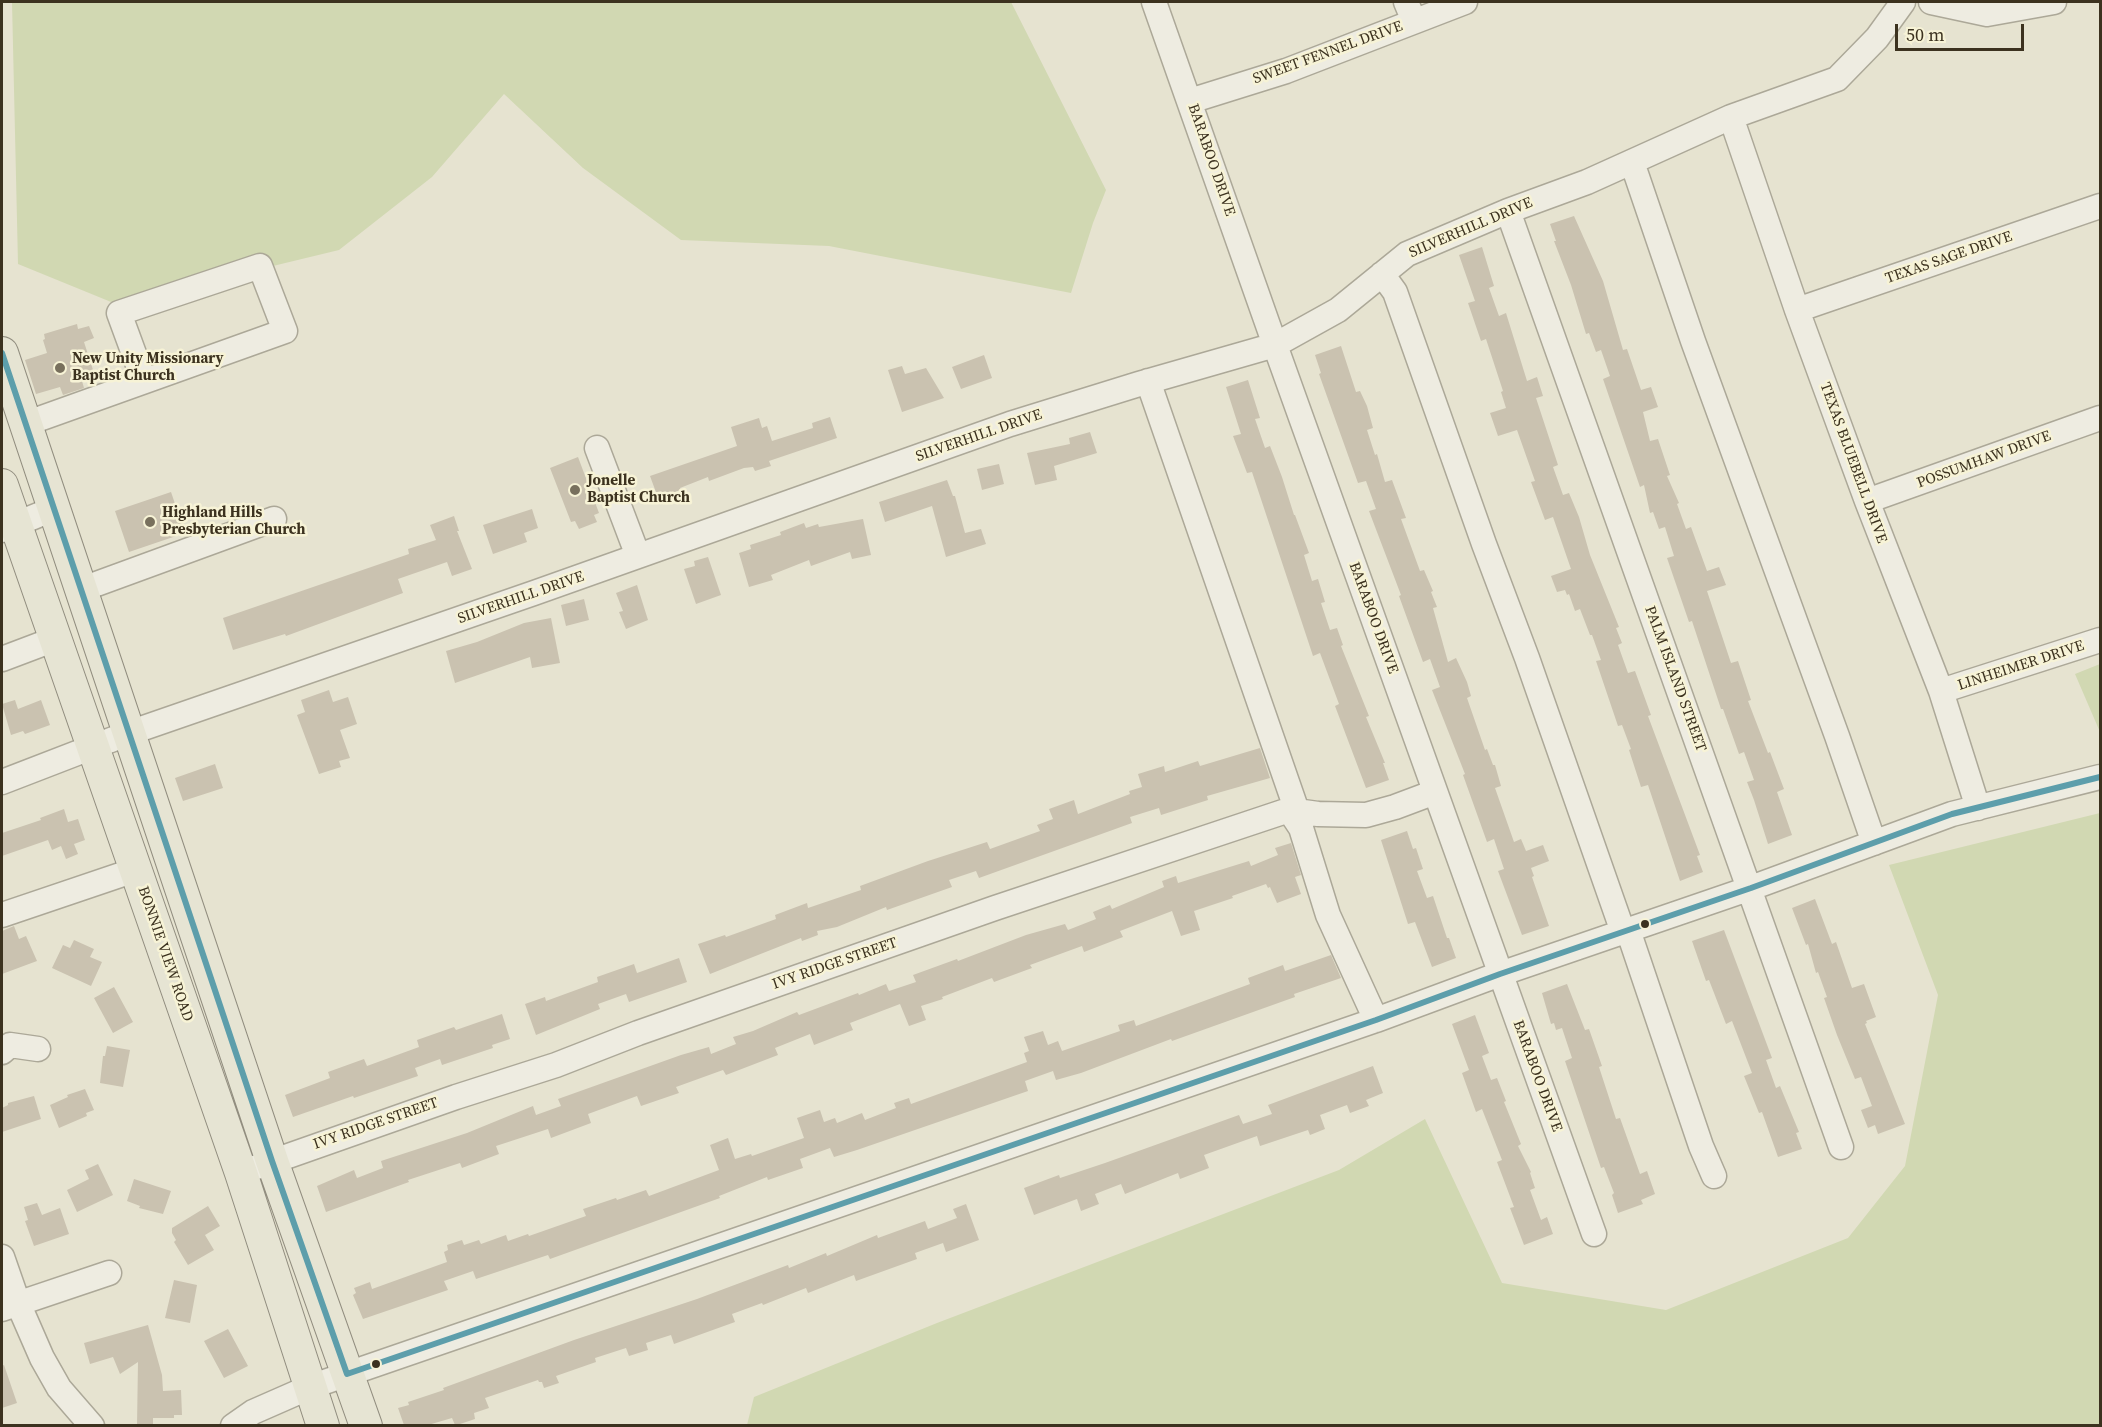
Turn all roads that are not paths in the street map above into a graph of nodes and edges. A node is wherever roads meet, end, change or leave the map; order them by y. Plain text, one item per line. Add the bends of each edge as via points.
1 (1154, 2) edge
2 (1465, 2) edge
3 (1903, 2) edge
4 (1931, 2) edge
5 (2054, 2) edge
6 (1410, 11) edge
7 (1190, 101) junction
8 (1731, 117) junction
9 (1632, 162) junction
10 (2100, 206) edge
11 (1508, 211) junction
12 (1382, 274) junction
13 (1797, 310) junction
14 (1275, 345) junction
15 (2, 352) edge
16 (144, 381) junction
17 (1148, 381) junction
18 (2100, 418) edge
19 (25, 424) junction
20 (597, 448) dead end
21 (2, 485) edge
22 (1867, 501) junction
23 (53, 509) junction
24 (274, 519) dead end
25 (8, 527) edge
26 (638, 556) junction
27 (80, 590) junction
28 (55, 639) junction
29 (2100, 640) edge
30 (2, 658) edge
31 (1941, 692) junction
32 (129, 733) junction
33 (92, 748) junction
34 (2100, 777) edge
35 (2, 782) edge
36 (1435, 792) junction
37 (1978, 808) junction
38 (1293, 811) junction
39 (1874, 843) junction
40 (135, 870) junction
41 (1750, 888) junction
42 (2, 915) edge
43 (1625, 931) junction
44 (1500, 974) junction
45 (1376, 1020) junction
46 (38, 1049) dead end
47 (2, 1052) edge
48 (1841, 1147) dead end
49 (272, 1161) junction
50 (241, 1173) junction
51 (1714, 1176) dead end
52 (1594, 1234) dead end
53 (2, 1257) edge
54 (109, 1273) dead end
55 (10, 1306) edge
56 (347, 1374) junction
57 (310, 1387) junction
58 (92, 1425) edge
59 (233, 1425) edge
60 (323, 1425) edge
61 (366, 1425) edge

1 - 7 street, BARABOO DRIVE
2 - 6 street, SWEET FENNEL DRIVE
3 - 8 street, SILVERHILL DRIVE via 1877,38 1837,79
4 - 5 street via 1987,14
6 - 7 street, SWEET FENNEL DRIVE via 1286,71
7 - 14 street, BARABOO DRIVE
8 - 9 street, SILVERHILL DRIVE
8 - 13 street, TEXAS BLUEBELL DRIVE
9 - 11 street, SILVERHILL DRIVE
9 - 39 street
10 - 13 street, TEXAS SAGE DRIVE
11 - 12 street, SILVERHILL DRIVE via 1407,254
11 - 41 street, PALM ISLAND STREET
12 - 14 street, SILVERHILL DRIVE via 1338,310
12 - 43 street via 1395,292
13 - 22 street, TEXAS BLUEBELL DRIVE
14 - 17 street, SILVERHILL DRIVE
14 - 36 street, BARABOO DRIVE
15 - 19 main road
16 - 16 street via 285,331 260,266 118,314
16 - 19 street
17 - 26 street, SILVERHILL DRIVE via 1010,424
17 - 38 street
18 - 22 street, POSSUMHAW DRIVE
19 - 23 main road
20 - 26 street
21 - 25 main road, BONNIE VIEW ROAD
22 - 31 street, TEXAS BLUEBELL DRIVE
23 - 25 street
23 - 27 main road
24 - 27 street
25 - 28 main road, BONNIE VIEW ROAD
26 - 32 street, SILVERHILL DRIVE
27 - 32 main road
28 - 30 street
28 - 33 main road, BONNIE VIEW ROAD
29 - 31 street, LINHEIMER DRIVE
31 - 37 street, TEXAS BLUEBELL DRIVE
32 - 33 street, SILVERHILL DRIVE
32 - 49 main road
33 - 35 street, SILVERHILL DRIVE
33 - 40 main road, BONNIE VIEW ROAD
34 - 37 street
36 - 38 street, IVY RIDGE STREET via 1366,815
36 - 44 street, BARABOO DRIVE
37 - 39 street
38 - 45 street via 1328,915
38 - 49 street, IVY RIDGE STREET via 995,908 556,1065
39 - 41 street
40 - 42 street
40 - 50 main road, BONNIE VIEW ROAD
41 - 43 street
41 - 48 street, PALM ISLAND STREET
43 - 44 street
43 - 51 street
44 - 45 street
44 - 52 street, BARABOO DRIVE
45 - 56 street
46 - 47 street via 10,1045
49 - 50 street, IVY RIDGE STREET
49 - 56 main road
50 - 57 main road, BONNIE VIEW ROAD
53 - 55 street
54 - 55 street
55 - 58 street via 59,1388
56 - 57 street
56 - 61 main road
57 - 59 street
57 - 60 main road, BONNIE VIEW ROAD

